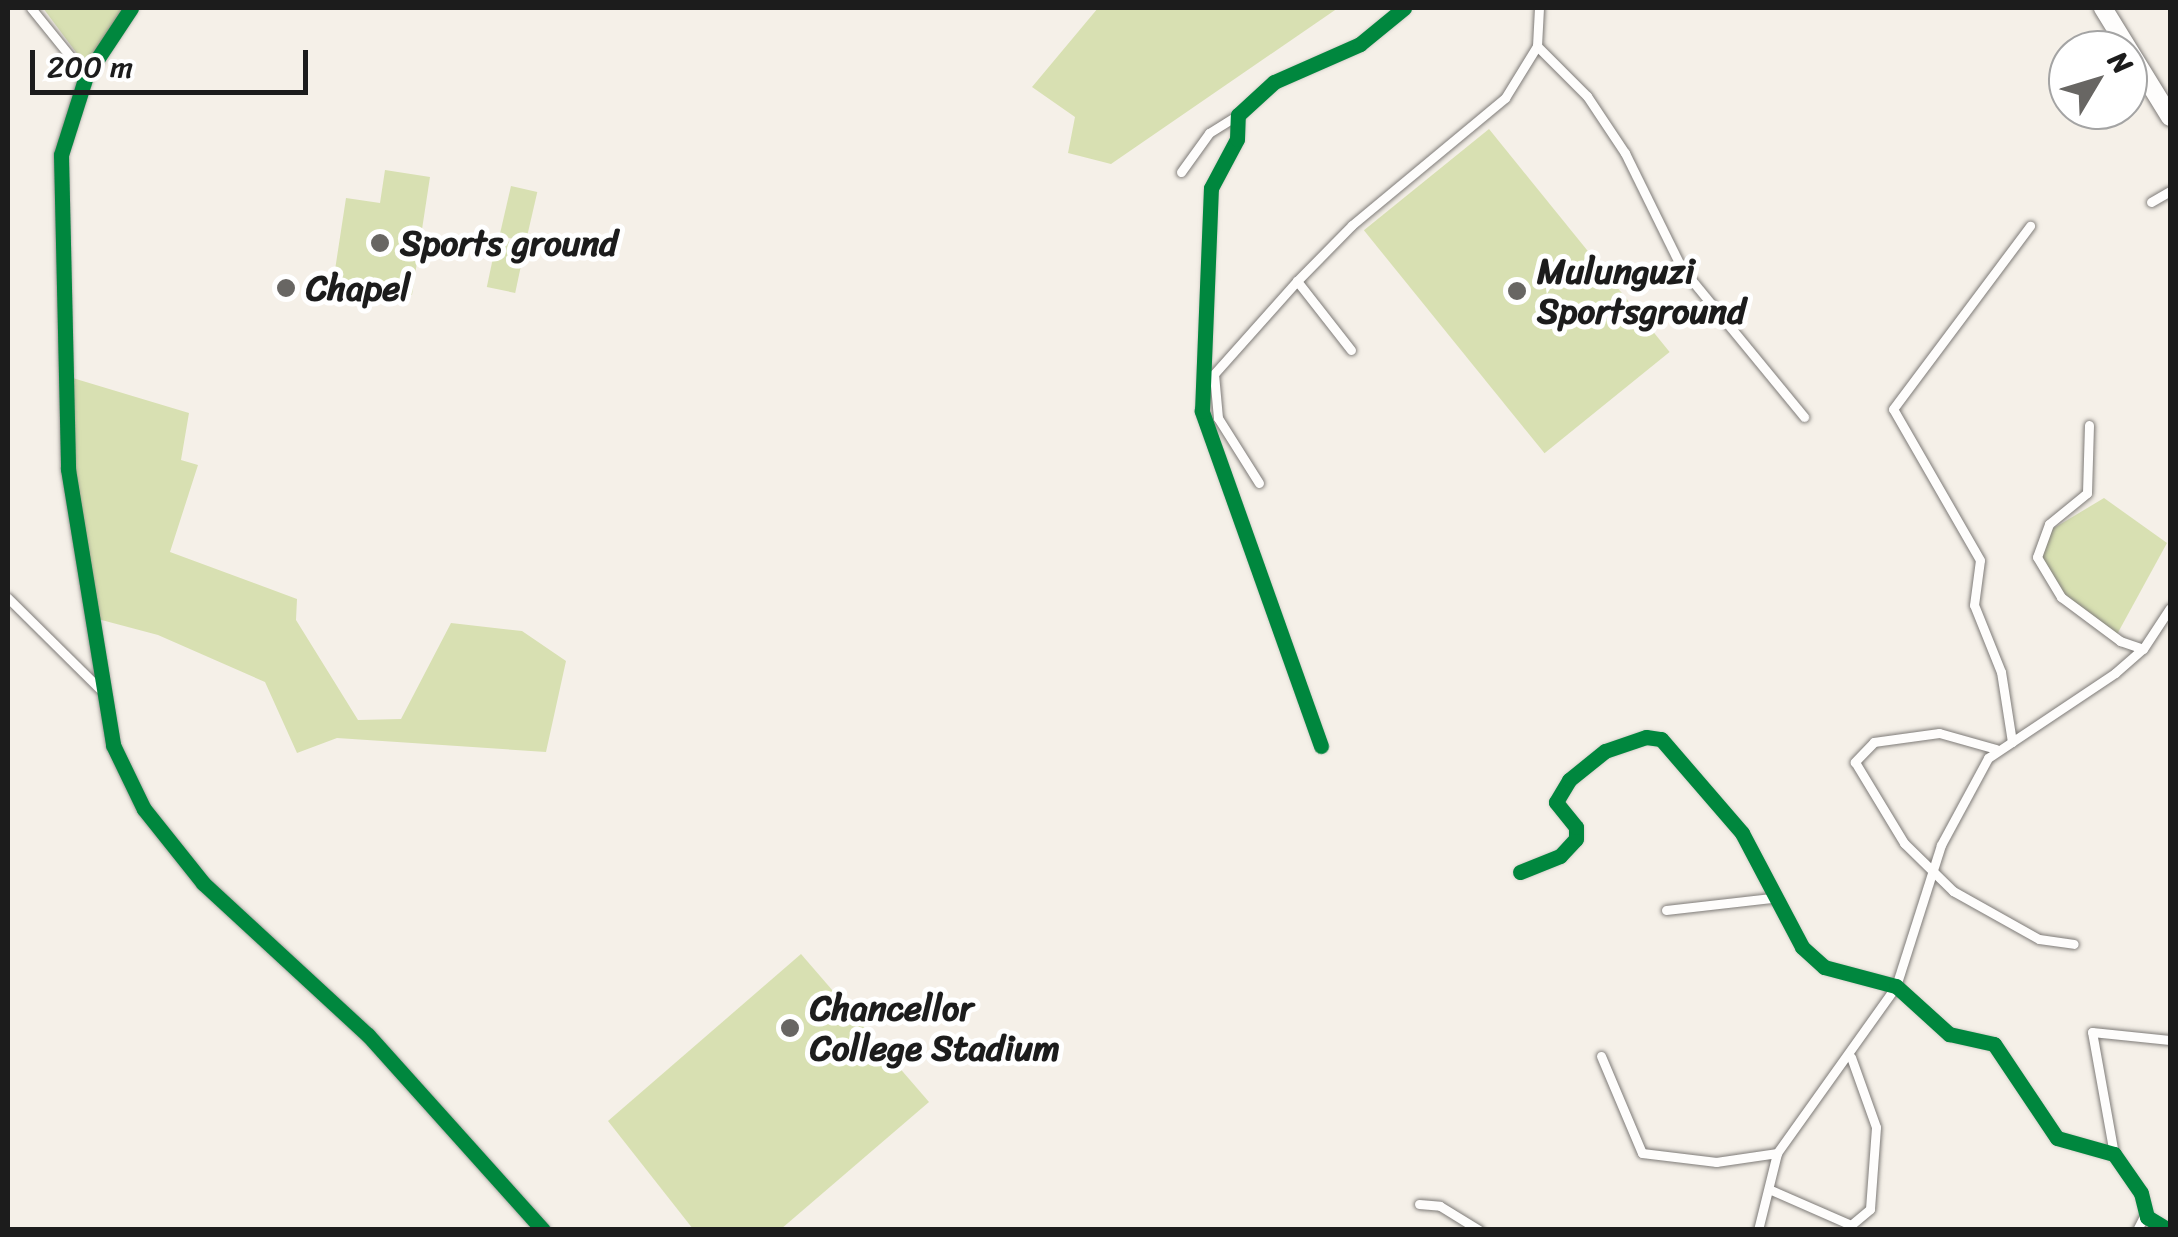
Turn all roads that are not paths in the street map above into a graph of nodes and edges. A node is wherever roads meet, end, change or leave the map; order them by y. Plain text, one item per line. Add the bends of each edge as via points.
1 (30, 8) edge
2 (130, 8) edge
3 (1404, 8) edge
4 (1539, 8) edge
5 (2104, 8) edge
6 (1538, 46) junction
7 (86, 76) junction
8 (1238, 115) junction
9 (2170, 117) edge
10 (1181, 172) dead end
11 (2170, 191) edge
12 (2151, 202) dead end
13 (2030, 226) dead end
14 (1297, 281) junction
15 (1352, 350) dead end
16 (1804, 417) dead end
17 (2089, 425) dead end
18 (1259, 484) dead end
19 (8, 598) edge
20 (2170, 608) edge
21 (2144, 649) junction
22 (99, 688) junction
23 (2012, 742) junction
24 (1321, 746) dead end
25 (1996, 749) junction
26 (1931, 871) junction
27 (1520, 872) dead end
28 (1771, 898) junction
29 (1666, 910) dead end
30 (2074, 944) dead end
31 (1896, 986) junction
32 (2170, 1040) edge
33 (1601, 1056) dead end
34 (1851, 1057) junction
35 (1777, 1152) junction
36 (2114, 1154) junction
37 (1770, 1190) junction
38 (1419, 1204) dead end
39 (2145, 1214) junction
40 (543, 1230) edge
41 (1479, 1230) edge
42 (1758, 1230) edge
43 (2137, 1230) edge
44 (2169, 1230) edge

1 - 7 street
2 - 7 street
3 - 8 street via 1360,44 1274,82
4 - 6 street
5 - 9 highway
6 - 14 street via 1495,109 1352,226
6 - 16 street via 1587,96 1625,154 1681,267
7 - 22 street via 61,148 62,371
8 - 10 street via 1209,133
8 - 24 street via 1237,139 1211,188 1202,411
11 - 12 street
13 - 23 street via 1894,409 1980,560 1974,606 2001,672
14 - 15 street
14 - 18 street via 1214,374 1218,418
17 - 21 street via 2088,493 2049,524 2037,557 2061,598 2120,641
19 - 22 street
20 - 21 street
21 - 23 street
22 - 40 street via 121,768 166,840 228,910 368,1036
23 - 25 street
25 - 26 street
25 - 26 street via 1939,732 1874,742 1860,752 1859,772
26 - 30 street via 1996,918 2048,942
26 - 31 street
27 - 28 street via 1560,856 1576,839 1576,827 1556,802 1570,780 1605,751 1646,737 1671,747 1726,812
28 - 29 street
28 - 31 street via 1824,967
31 - 34 street
31 - 36 street via 1949,1034 1994,1044 2060,1141
32 - 36 street via 2092,1032
33 - 35 street via 1642,1153 1716,1162
34 - 35 street
34 - 37 street via 1876,1127 1870,1209 1851,1225
35 - 37 street
36 - 39 street via 2142,1193
37 - 42 street
38 - 41 street via 1440,1206
39 - 43 street
39 - 44 street

